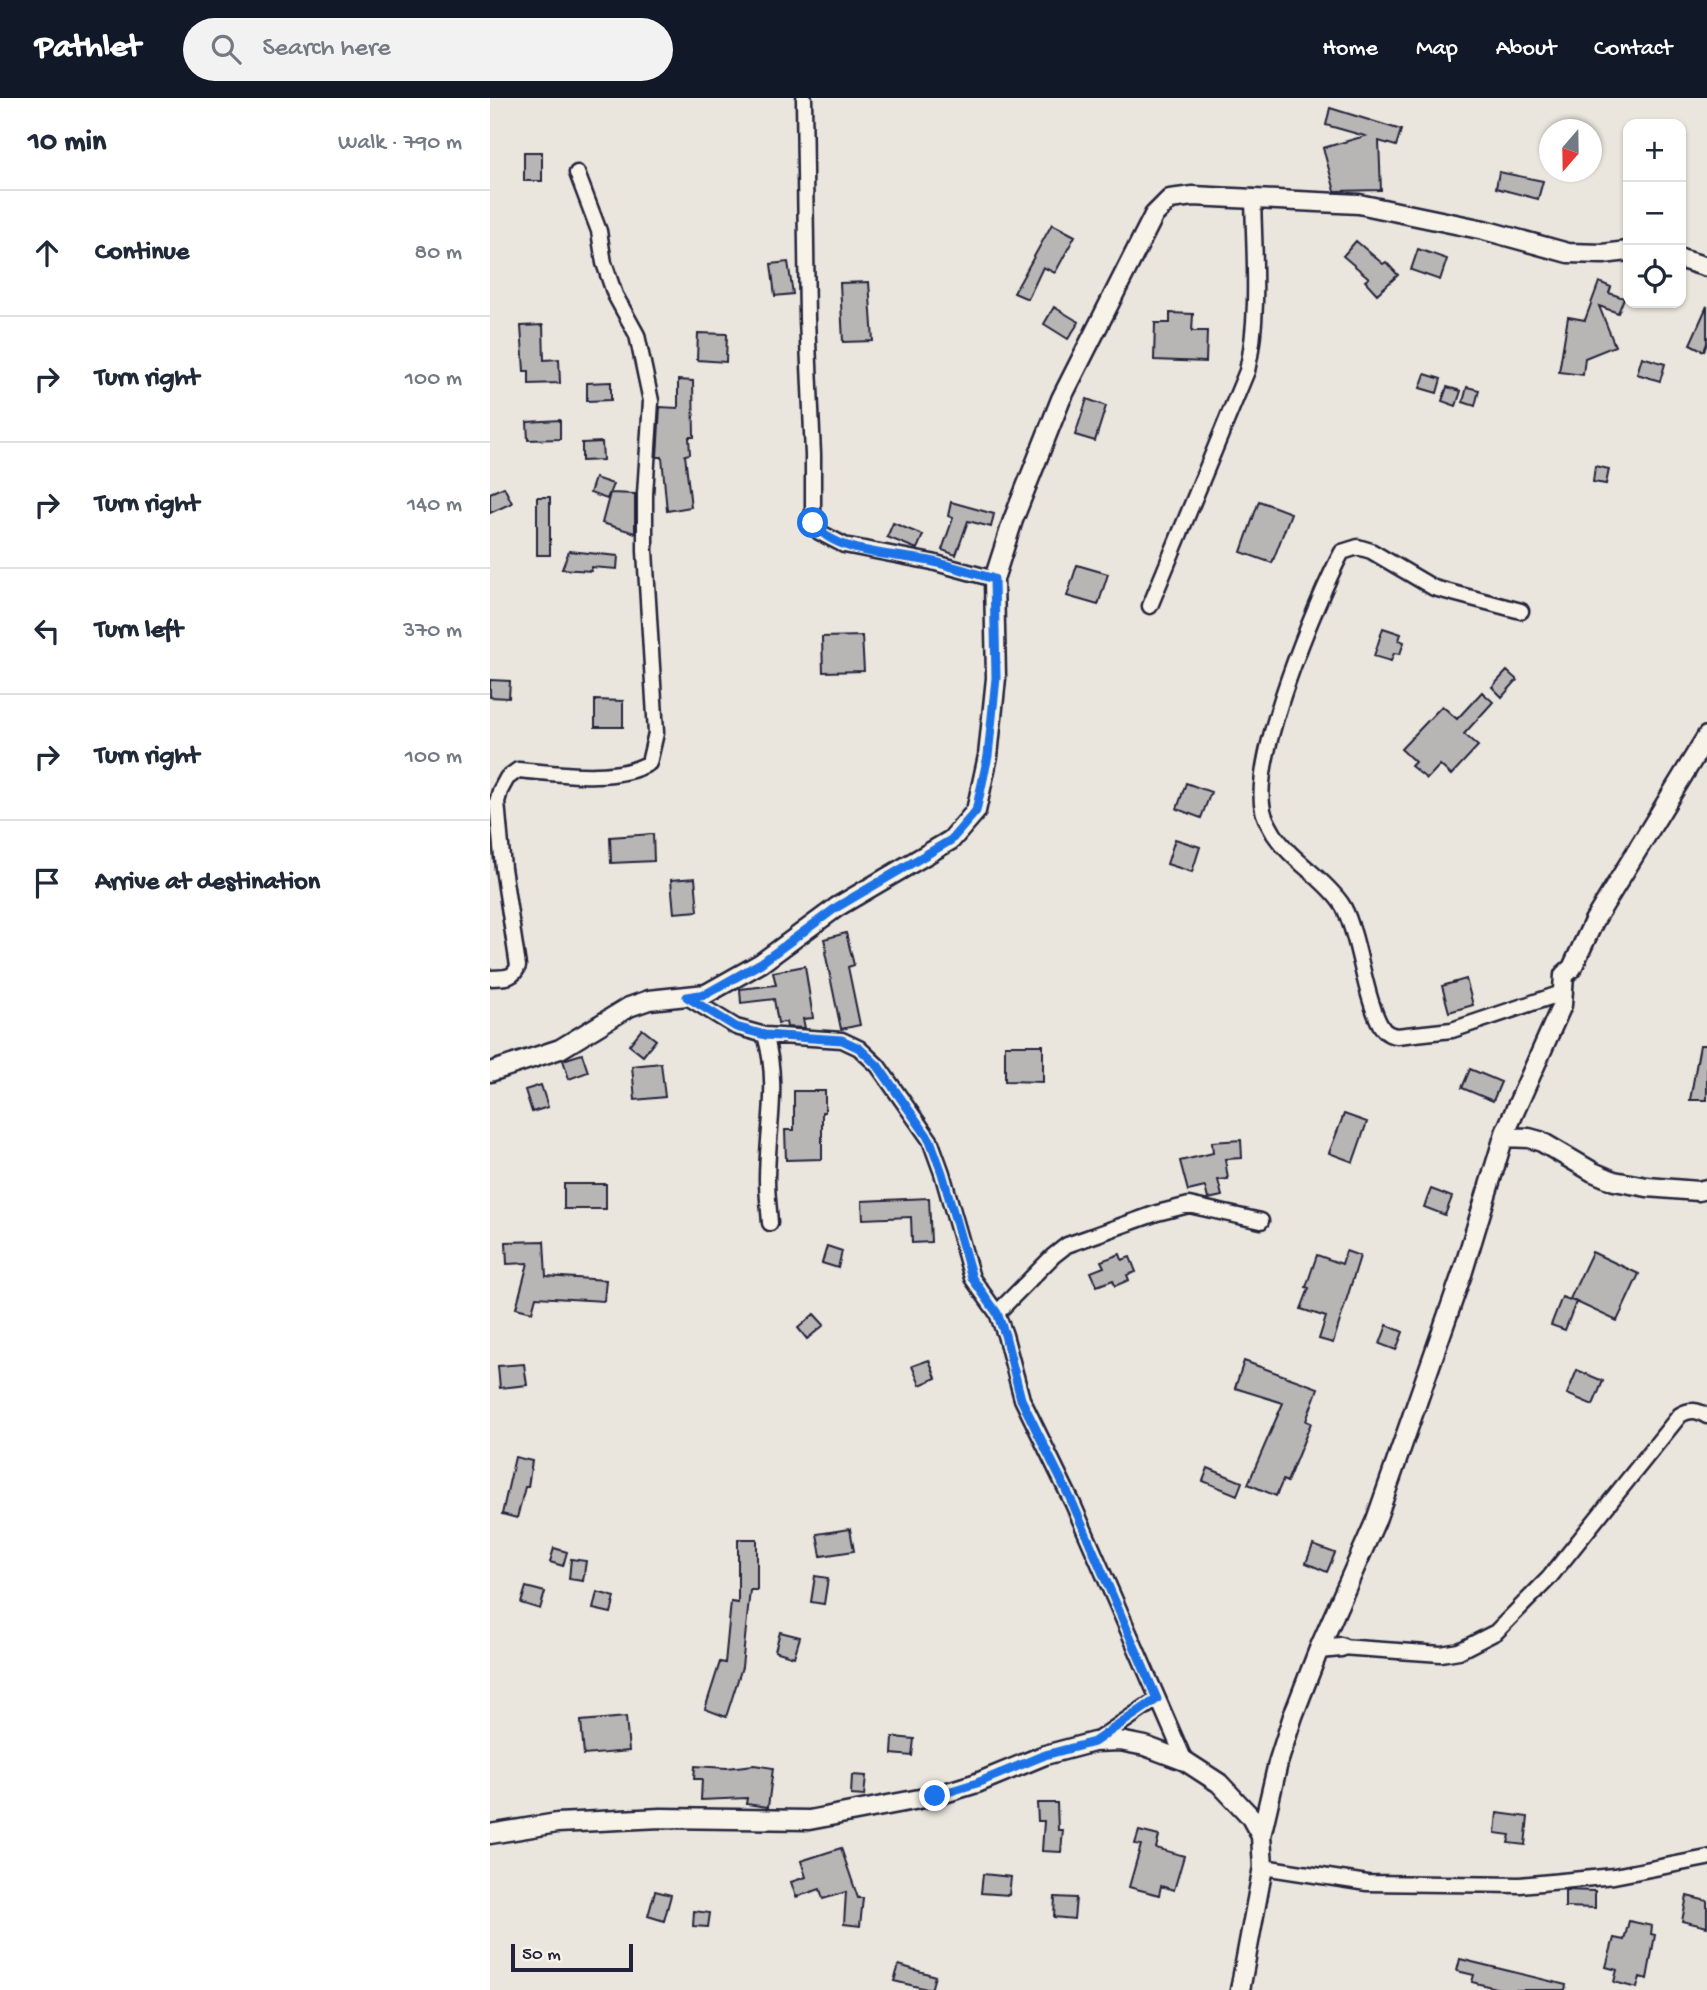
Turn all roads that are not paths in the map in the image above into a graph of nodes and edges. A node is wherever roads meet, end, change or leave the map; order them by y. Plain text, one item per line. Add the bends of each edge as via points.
1 (804, 98) edge
2 (577, 173) dead end
3 (1253, 197) junction
4 (1623, 252) edge
5 (1686, 261) edge
6 (1707, 267) edge
7 (994, 579) junction
8 (1150, 606) dead end
9 (1521, 611) dead end
10 (1707, 736) edge
11 (1564, 975) junction
12 (490, 978) edge
13 (687, 997) junction
14 (765, 1035) junction
15 (490, 1072) edge
16 (1504, 1136) junction
17 (1707, 1189) edge
18 (1261, 1221) dead end
19 (770, 1223) dead end
20 (997, 1313) junction
21 (1707, 1416) edge
22 (1341, 1647) joint
23 (1319, 1649) junction
24 (1157, 1699) junction
25 (1094, 1742) junction
26 (1185, 1762) junction
27 (490, 1834) edge
28 (1261, 1836) junction
29 (1707, 1858) edge
30 (1263, 1867) junction
31 (1240, 1990) edge

1 - 7 street via 813,523 819,532 844,545
2 - 12 street via 599,231 615,295 637,335 651,401 645,551 656,733 649,763 637,770 599,774 517,770 507,778 497,802 518,966 510,977
3 - 4 street via 1359,204 1568,253
3 - 7 street via 1181,197 1170,199 1154,215 1061,400
3 - 8 street via 1253,335 1247,371
5 - 6 street
7 - 13 street via 996,678 988,756 976,811 951,840 837,907 761,963 706,994
9 - 11 street via 1434,587 1371,551 1358,547 1342,551 1296,660 1267,753 1263,811 1286,849 1343,904 1375,1011 1388,1034 1452,1030 1556,995 1561,992
10 - 11 street
11 - 16 street via 1562,1005
13 - 14 street via 736,1027
13 - 15 street via 649,1000 629,1007 560,1049
14 - 19 street via 773,1083 767,1180
14 - 20 street via 842,1040 878,1066 930,1140 972,1278
16 - 17 street via 1540,1141 1614,1181
16 - 23 street via 1463,1272 1376,1520
18 - 20 street via 1189,1205 1157,1213 1067,1245
20 - 24 street via 1021,1399 1073,1504
21 - 22 street via 1696,1411 1680,1415 1549,1578 1496,1632 1459,1651 1441,1654
22 - 23 street
23 - 28 street via 1278,1763
24 - 25 street
24 - 26 street
25 - 26 street via 1145,1746
25 - 27 street via 935,1796 809,1820 648,1819 557,1823
26 - 28 street via 1219,1783 1250,1816
28 - 30 street
29 - 30 street via 1614,1876 1520,1885 1367,1884
30 - 31 street

